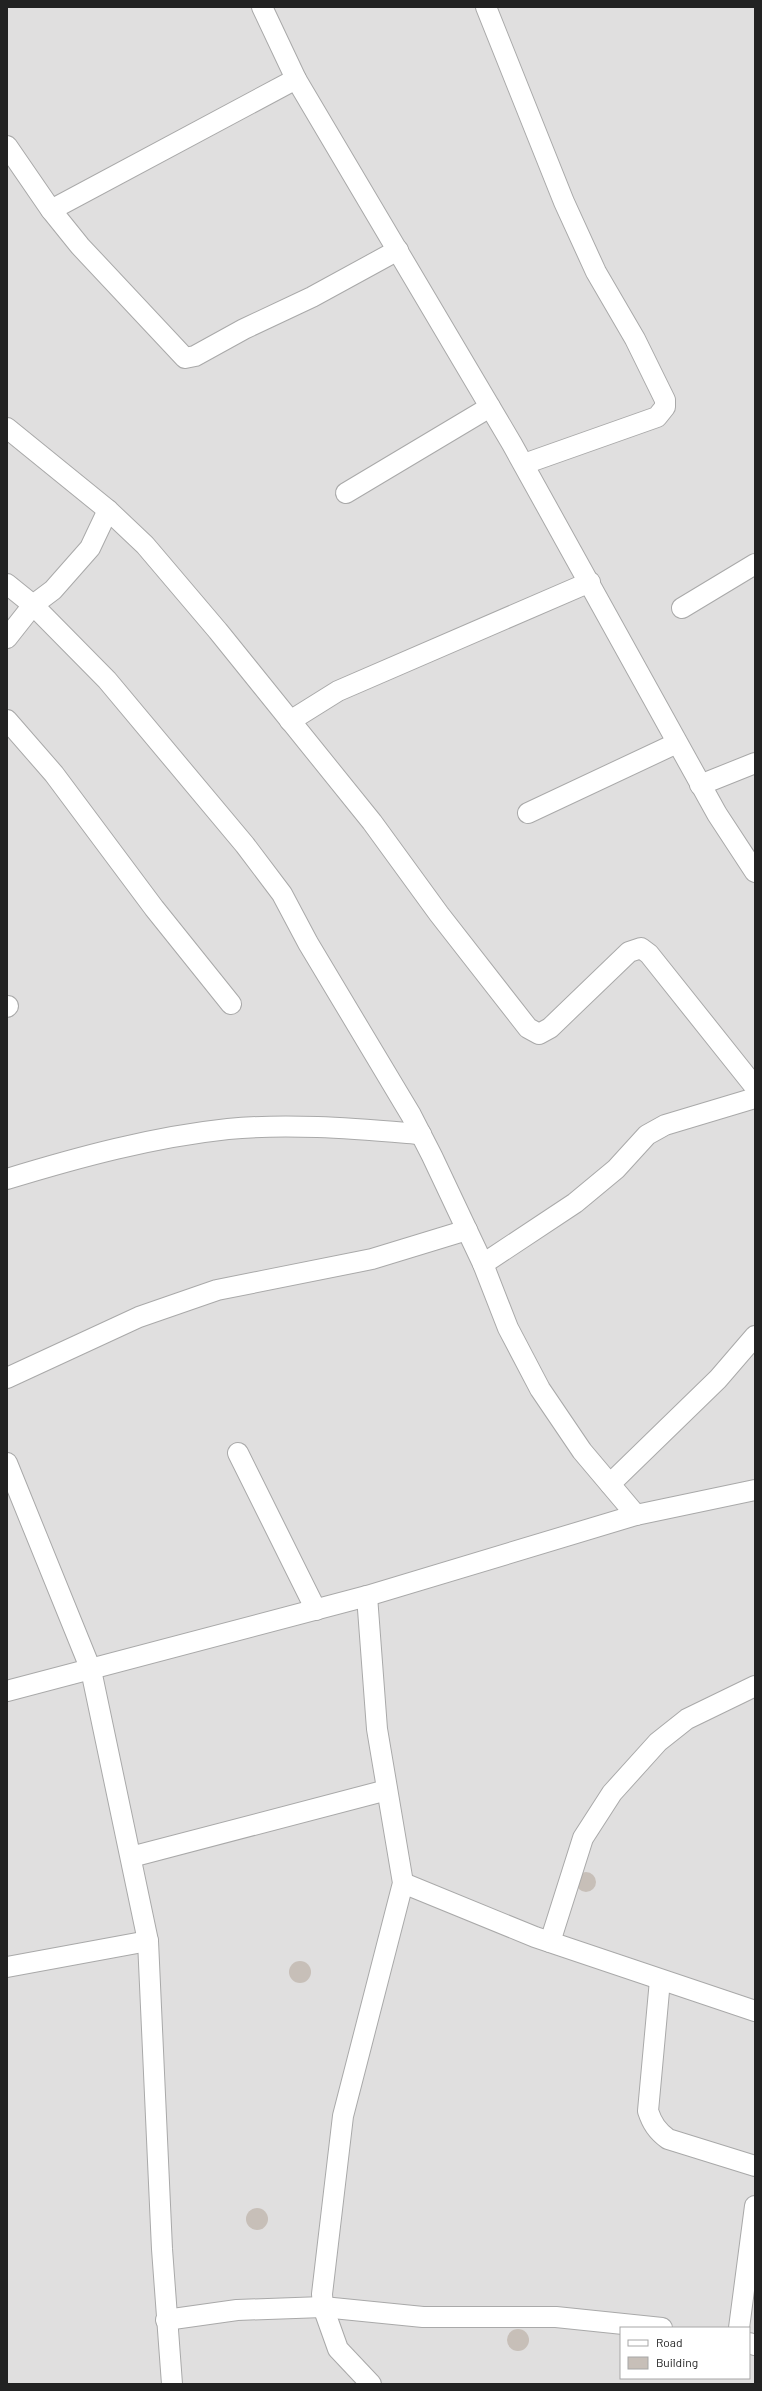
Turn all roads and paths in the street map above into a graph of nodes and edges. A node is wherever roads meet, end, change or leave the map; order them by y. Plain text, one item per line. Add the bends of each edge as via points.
1 (262, 7) edge
2 (486, 7) edge
3 (296, 79) junction
4 (7, 146) edge
5 (51, 210) junction
6 (398, 250) junction
7 (490, 407) junction
8 (7, 428) edge
9 (524, 464) junction
10 (346, 494) dead end
11 (108, 510) junction
12 (755, 564) edge
13 (590, 582) junction
14 (7, 584) edge
15 (34, 605) junction
16 (682, 608) dead end
17 (7, 638) edge
18 (7, 720) edge
19 (290, 721) junction
20 (677, 743) junction
21 (755, 763) edge
22 (700, 785) junction
23 (528, 813) dead end
24 (755, 872) edge
25 (231, 1004) dead end
26 (755, 1087) edge
27 (755, 1098) edge
28 (421, 1134) junction
29 (7, 1179) edge
30 (467, 1230) junction
31 (483, 1264) junction
32 (755, 1336) edge
33 (7, 1378) edge
34 (238, 1453) dead end
35 (7, 1463) edge
36 (610, 1484) junction
37 (755, 1490) edge
38 (636, 1515) junction
39 (367, 1596) junction
40 (316, 1610) junction
41 (91, 1670) junction
42 (755, 1686) edge
43 (7, 1691) edge
44 (387, 1790) junction
45 (131, 1857) junction
46 (403, 1883) junction
47 (148, 1941) junction
48 (550, 1942) junction
49 (7, 1967) edge
50 (660, 1980) junction
51 (755, 2011) edge
52 (755, 2166) edge
53 (755, 2206) edge
54 (323, 2307) junction
55 (166, 2320) junction
56 (652, 2327) edge
57 (739, 2327) edge
58 (172, 2384) edge
59 (371, 2384) edge

1 - 3 street
2 - 9 street via 564,202 596,272 635,339 665,400 665,407 657,417
3 - 5 street
3 - 6 street
4 - 5 street
5 - 6 street via 80,246 185,358 195,356 244,329 312,297
6 - 7 street
7 - 9 street
7 - 10 street
8 - 11 street
9 - 13 street
11 - 15 street via 90,548 53,590
11 - 19 street via 145,545
12 - 16 street
13 - 19 street via 338,691
13 - 20 street
14 - 15 street
15 - 17 street
15 - 28 street via 108,680 246,845 282,894 308,943
18 - 25 street via 54,774 154,908
19 - 26 street via 372,822 439,914 528,1028 539,1034 550,1028 629,952 641,948 649,954
20 - 22 street
20 - 23 street
21 - 22 street
22 - 24 street
27 - 31 street via 665,1125 647,1135 616,1169 575,1203
28 - 29 street via 292,1127 228,1129 68,1160
28 - 30 street
30 - 31 street
30 - 33 street via 372,1259 217,1290 138,1317
31 - 36 street via 508,1328 540,1389 582,1451
32 - 36 street via 718,1379
34 - 40 street
35 - 41 street
36 - 38 street
37 - 38 street
38 - 39 street
39 - 40 street
39 - 44 street via 377,1729
40 - 41 street
41 - 43 street
41 - 45 street
42 - 48 street via 687,1719 658,1742 612,1793 583,1838
44 - 45 street
44 - 46 street
45 - 47 street
46 - 48 street
46 - 54 street via 343,2116 328,2236
47 - 49 street
47 - 55 street
48 - 50 street
50 - 51 street
50 - 52 street via 648,2111 651,2121 658,2131 668,2138
53 - 57 street
54 - 55 street via 237,2310
54 - 56 street via 423,2317 556,2317
54 - 59 street via 338,2349
55 - 58 street

